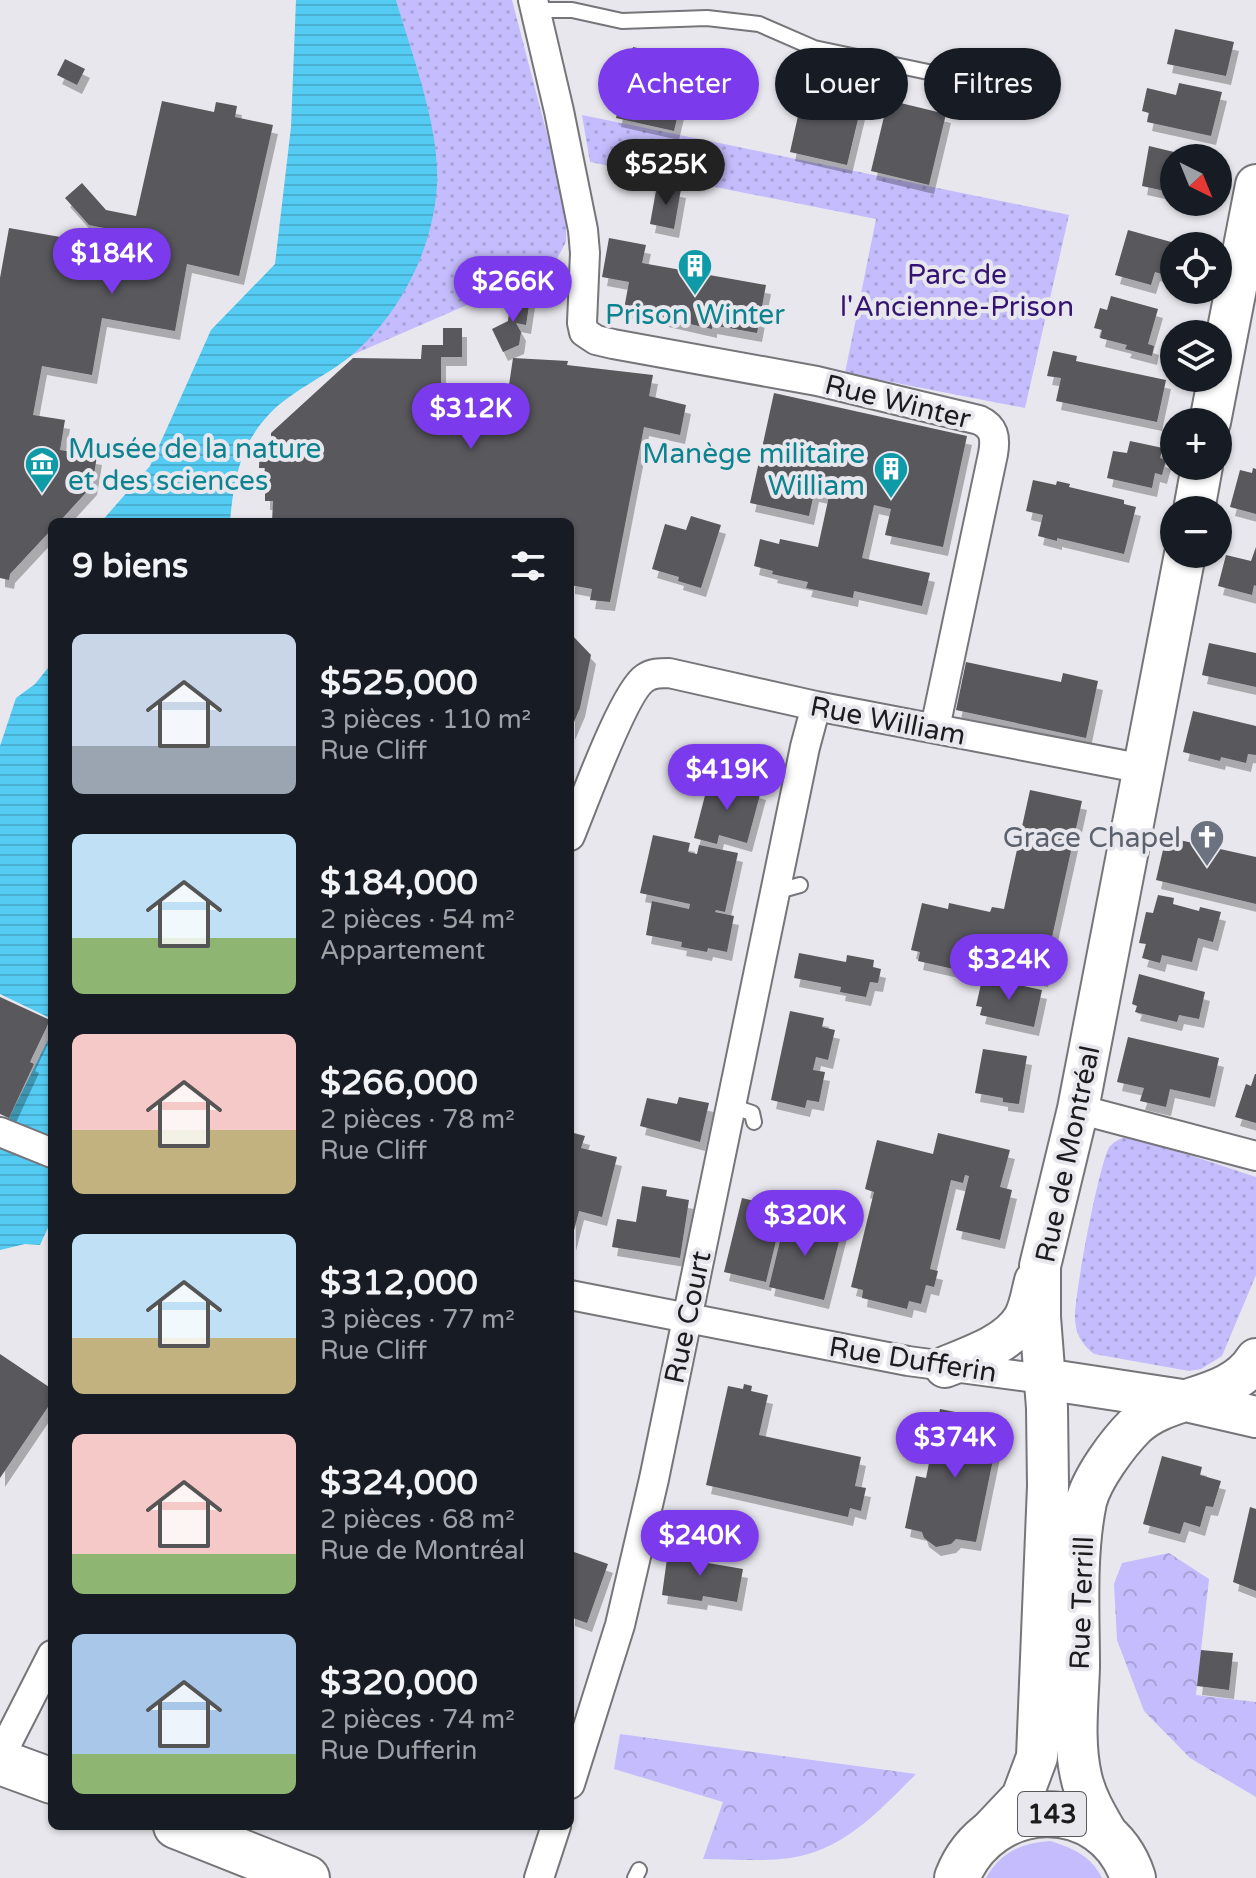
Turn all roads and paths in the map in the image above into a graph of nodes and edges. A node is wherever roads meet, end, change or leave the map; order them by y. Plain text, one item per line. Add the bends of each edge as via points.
1 (534, 5) edge
2 (924, 71) edge
3 (1256, 185) edge
4 (1213, 408) edge
5 (1182, 568) edge
6 (816, 706) junction
7 (935, 728) junction
8 (1144, 769) junction
9 (574, 826) edge
10 (1078, 1109) junction
11 (0, 1132) edge
12 (48, 1151) edge
13 (1256, 1156) edge
14 (1040, 1266) junction
15 (574, 1296) edge
16 (686, 1317) junction
17 (1256, 1359) edge
18 (945, 1367) junction
19 (1044, 1379) junction
20 (1182, 1400) junction
21 (1256, 1417) edge
22 (48, 1663) edge
23 (0, 1759) edge
24 (574, 1771) edge
25 (48, 1779) edge
26 (186, 1830) edge
27 (555, 1830) edge
28 (1123, 1859) edge
29 (963, 1863) edge
30 (307, 1878) edge
31 (539, 1878) edge
32 (1171, 1878) edge

1 - 2 lane via 622,21 707,18 759,24 814,48
1 - 7 street, Rue Winter via 583,230 584,332 596,340 817,381 987,424 995,436
3 - 4 street
5 - 8 street, Rue de Montréal
6 - 7 street, Rue William
6 - 9 street, Rue William via 669,673 645,678 627,699
6 - 16 street, Rue Court via 742,1114
7 - 8 street, Rue William
8 - 10 street, Rue de Montréal
10 - 13 street
10 - 14 street, Rue de Montréal
11 - 12 street
14 - 18 street via 1024,1318 1005,1338
14 - 19 street, Rue de Montréal
15 - 16 street, Rue Dufferin
16 - 18 street, Rue Dufferin
16 - 24 street, Rue Court via 620,1625
17 - 20 street, Rue Terrill via 1238,1378
18 - 19 street, Rue Dufferin
19 - 20 street, Rue Dufferin
19 - 29 street, Rue Terrill via 1048,1486 1040,1737 1022,1797
20 - 21 street, Rue Dufferin
20 - 28 street, Rue Terrill via 1139,1422 1121,1440 1086,1501 1080,1561 1078,1760 1086,1796
22 - 23 street
23 - 25 main road
26 - 30 main road
27 - 31 street
28 - 29 main road, 143 via 1095,1828 1052,1814 1008,1821
28 - 32 main road, 143

